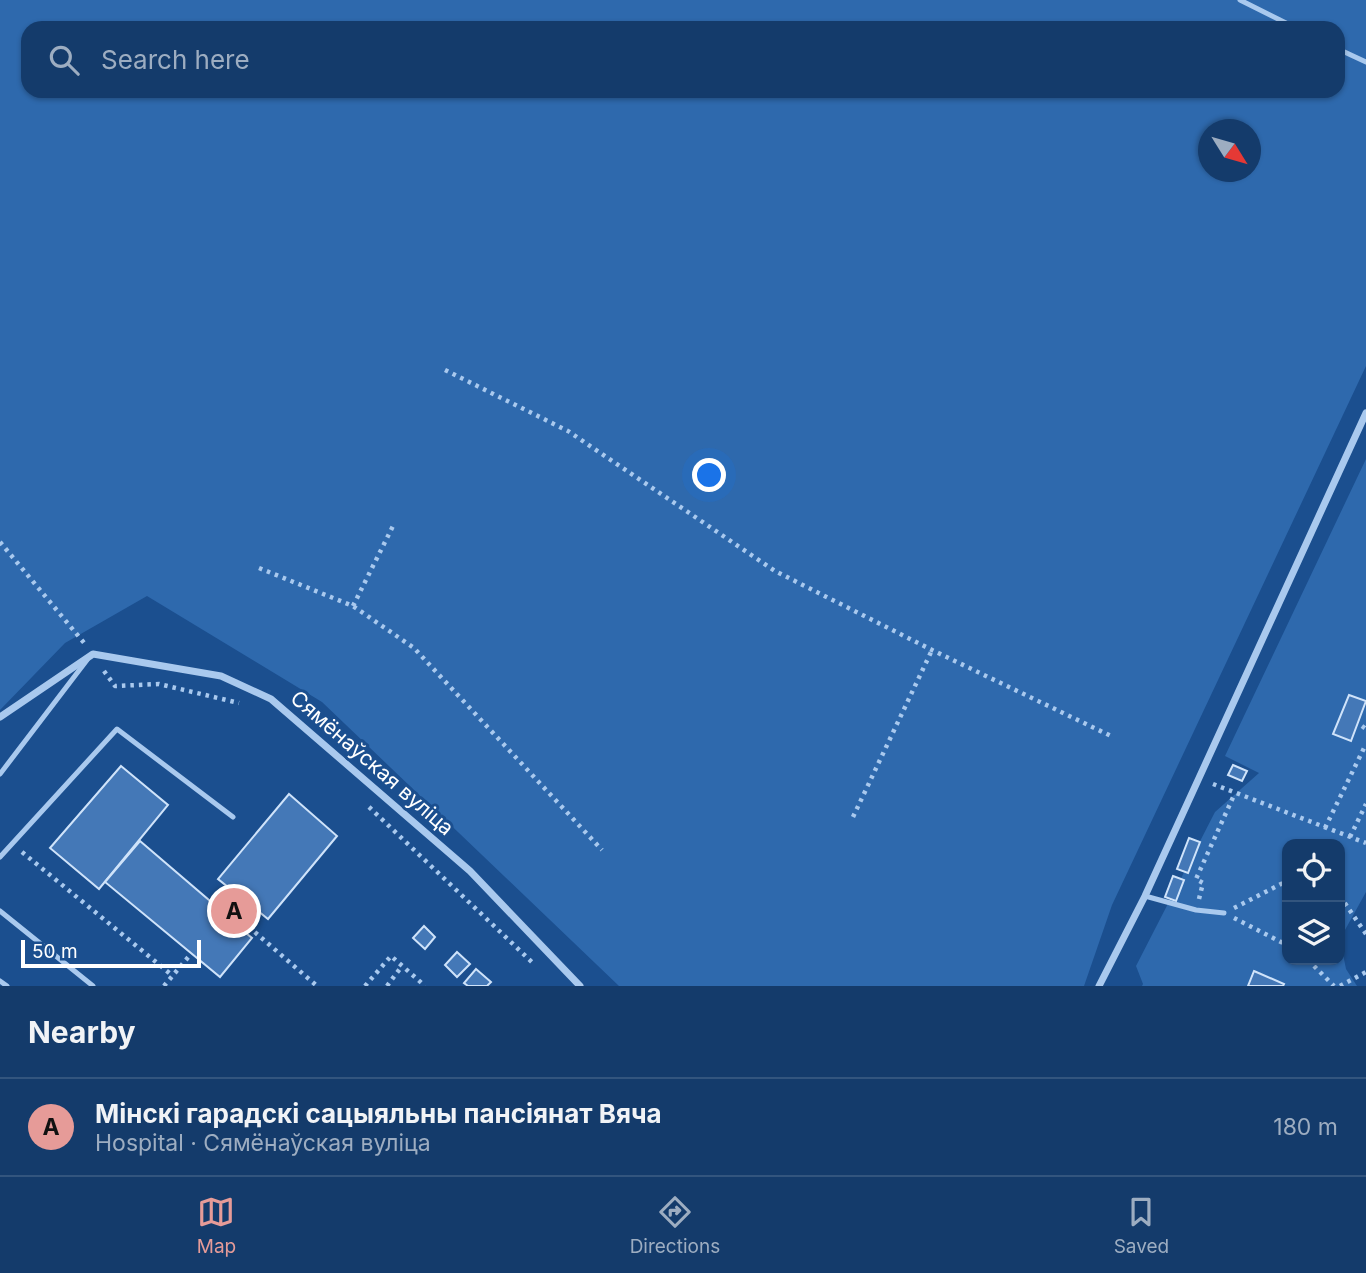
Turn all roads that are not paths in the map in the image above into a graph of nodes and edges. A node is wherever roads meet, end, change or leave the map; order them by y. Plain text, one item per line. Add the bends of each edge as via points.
1 (1240, 0) edge
2 (1282, 21) edge
3 (1345, 52) edge
4 (1366, 62) edge
5 (1366, 413) edge
6 (93, 654) junction
7 (0, 717) edge
8 (0, 774) edge
9 (233, 817) dead end
10 (0, 857) edge
11 (1145, 896) junction
12 (0, 911) edge
13 (1224, 913) road end
14 (0, 981) edge
15 (7, 986) edge
16 (93, 986) edge
17 (580, 986) edge
18 (1099, 986) edge

1 - 2 lane
3 - 4 lane
5 - 11 street
6 - 7 street
6 - 8 lane
6 - 17 street, Сямёнаўская вуліца via 222,676 271,699 470,871
9 - 10 lane via 117,729
11 - 13 lane
11 - 18 street
12 - 16 lane
14 - 15 lane

